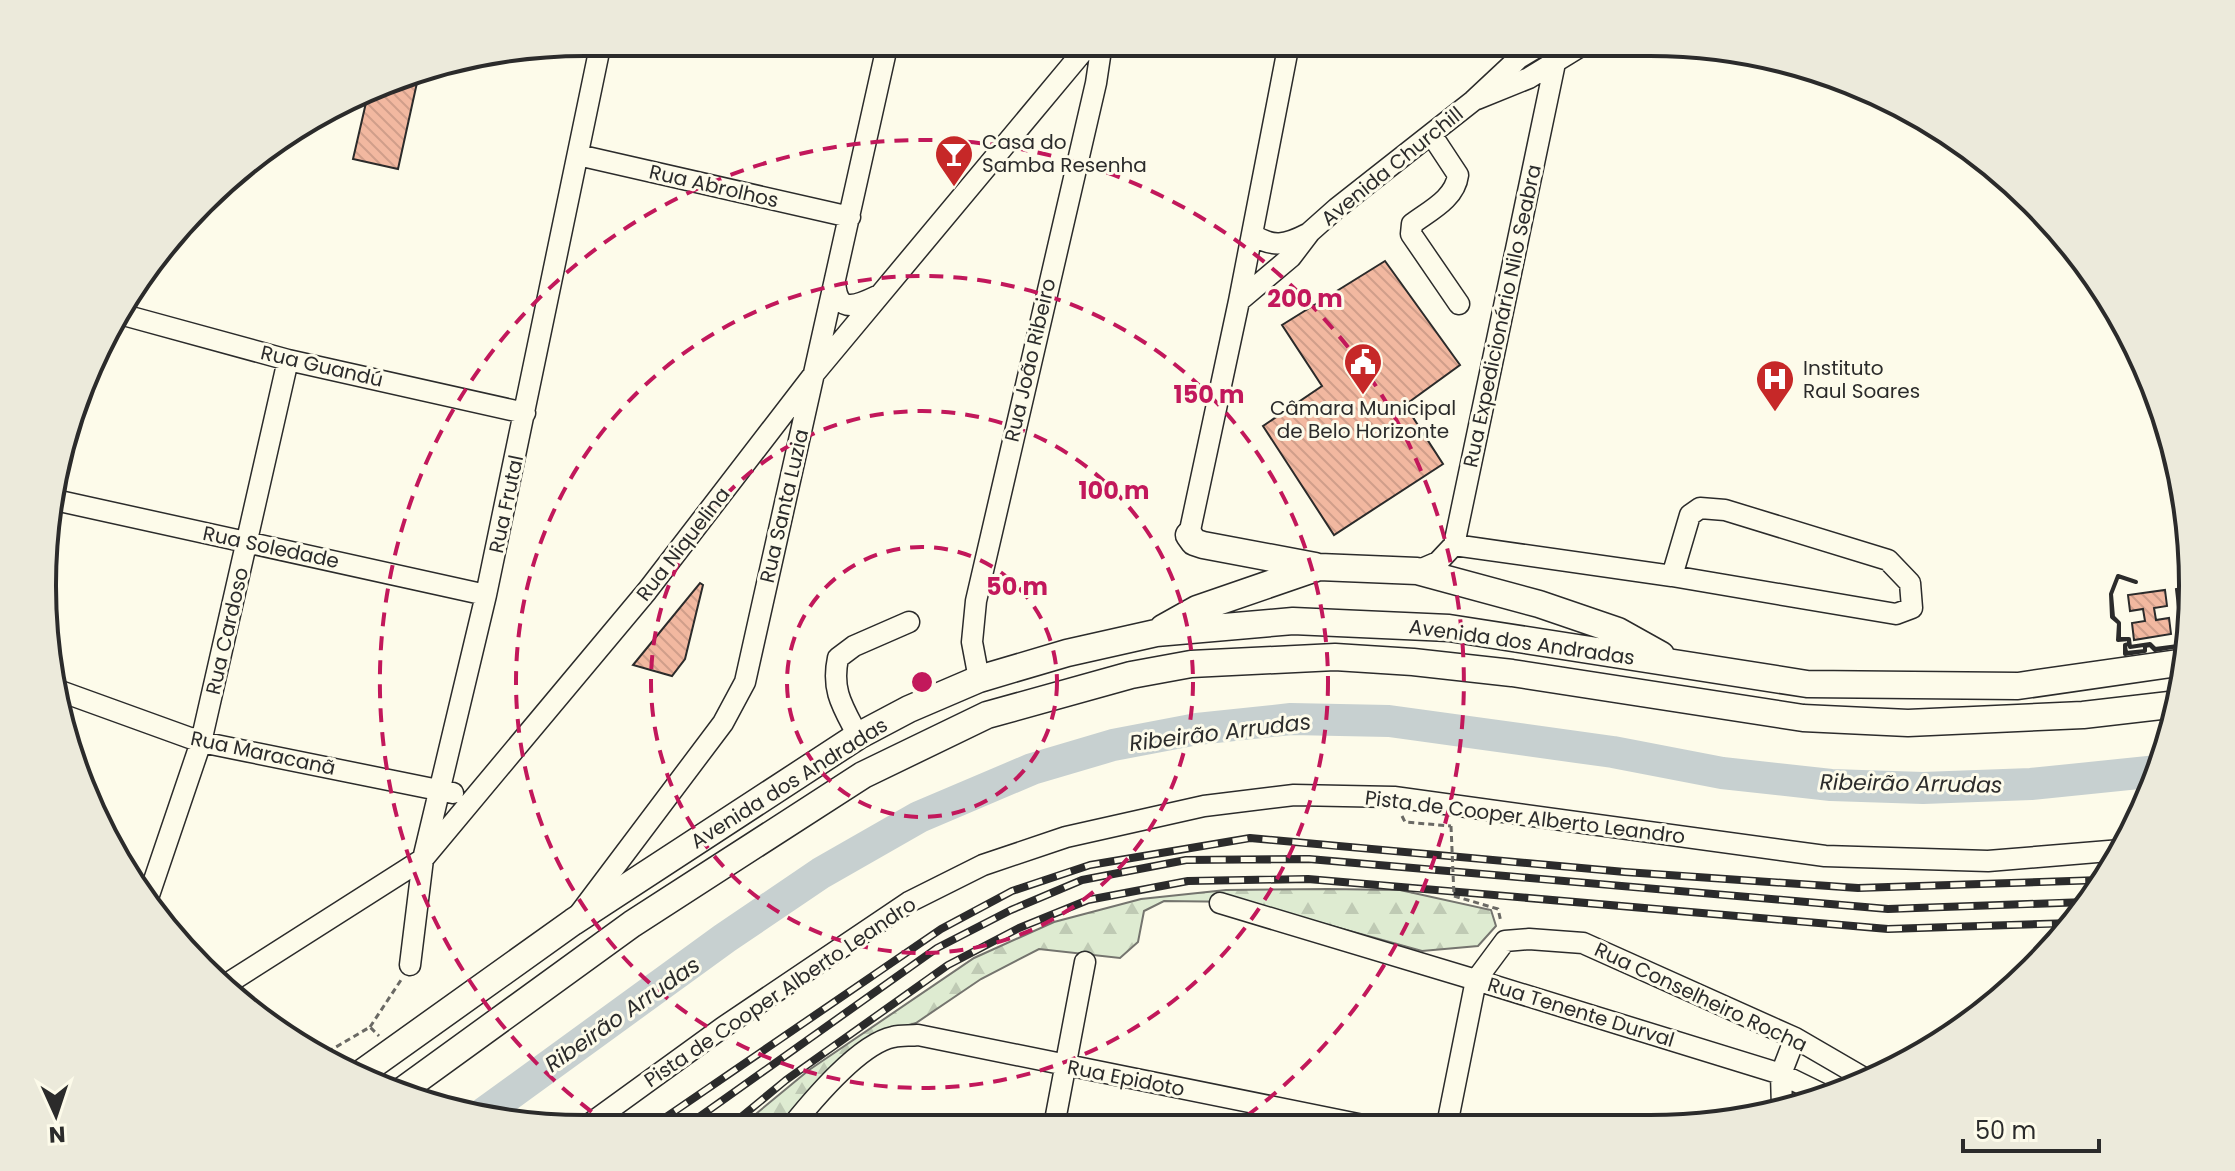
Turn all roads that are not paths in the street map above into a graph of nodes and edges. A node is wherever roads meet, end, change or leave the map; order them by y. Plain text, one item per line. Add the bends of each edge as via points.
1 (598, 56) edge
2 (885, 56) edge
3 (1079, 56) edge
4 (1100, 56) edge
5 (1286, 56) edge
6 (1522, 56) edge
7 (1558, 56) edge
8 (1566, 56) edge
9 (1555, 63) junction
10 (1064, 74) junction
11 (1096, 83) junction
12 (1473, 101) junction
13 (1431, 134) junction
14 (578, 155) junction
15 (850, 217) junction
16 (1310, 232) junction
17 (1252, 234) junction
18 (835, 279) junction
19 (880, 295) junction
20 (1239, 301) junction
21 (1459, 304) dead end
22 (130, 317) edge
23 (288, 360) junction
24 (814, 374) junction
25 (525, 413) junction
26 (63, 502) edge
27 (1189, 535) joint
28 (248, 542) junction
29 (1454, 545) junction
30 (1319, 567) junction
31 (1417, 571) junction
32 (1672, 576) junction
33 (486, 595) junction
34 (909, 622) dead end
35 (1156, 633) junction
36 (2173, 664) edge
37 (1682, 666) junction
38 (979, 679) junction
39 (67, 694) edge
40 (2165, 706) edge
41 (858, 736) junction
42 (201, 742) junction
43 (440, 790) junction
44 (472, 798) junction
45 (2107, 851) edge
46 (423, 859) junction
47 (151, 889) edge
48 (1220, 903) dead end
49 (573, 922) junction
50 (1085, 962) dead end
51 (410, 965) road end
52 (232, 980) edge
53 (1476, 980) junction
54 (1795, 1038) junction
55 (1066, 1066) junction
56 (369, 1068) edge
57 (1856, 1073) edge
58 (1781, 1074) junction
59 (410, 1085) edge
60 (1812, 1089) edge
61 (1782, 1098) edge
62 (602, 1115) edge
63 (801, 1115) edge
64 (1056, 1115) edge
65 (1313, 1115) edge
66 (1449, 1115) edge

1 - 14 street, Rua Frutal
2 - 15 street, Rua Santa Luzia
3 - 10 street, Rua Niquelina
4 - 11 street, Rua João Ribeiro
5 - 17 street
6 - 12 street, Avenida Churchill
7 - 9 street, Rua Expedicionário Nilo Seabra
8 - 9 street, Avenida Churchill
9 - 12 street, Avenida Churchill
9 - 29 street, Rua Expedicionário Nilo Seabra
10 - 11 street via 1079,73
10 - 19 street, Rua Niquelina
11 - 38 street, Rua João Ribeiro via 976,601 972,642
12 - 13 street, Avenida Churchill
13 - 16 street, Avenida Churchill
13 - 21 street via 1458,175 1457,183 1448,197 1412,224 1411,234
14 - 15 street, Rua Abrolhos
14 - 25 street, Rua Frutal
15 - 18 street, Rua Santa Luzia
16 - 17 street, Avenida Churchill via 1276,245
16 - 20 street, Avenida Churchill via 1291,257
17 - 20 street
18 - 19 street via 835,293 845,305
18 - 24 street, Rua Santa Luzia
19 - 24 street, Rua Niquelina
20 - 27 street
22 - 23 street, Rua Guandú
23 - 25 street, Rua Guandú
23 - 28 street, Rua Cardoso
24 - 44 street, Rua Niquelina via 647,591
24 - 49 street, Rua Santa Luzia via 745,682 723,723
25 - 33 street, Rua Frutal
26 - 28 street, Rua Soledade
27 - 30 main road via 1203,545
28 - 33 street, Rua Soledade
28 - 42 street, Rua Cardoso
29 - 31 street via 1438,562
29 - 32 street
30 - 31 main road
30 - 35 main road via 1197,609
31 - 37 main road via 1618,631
32 - 32 street via 1690,515 1700,508 1725,510 1888,560 1910,583 1912,608 1896,614
33 - 43 street, Rua Frutal
34 - 41 street via 838,658 837,697
35 - 37 main road, Avenida dos Andradas via 1293,621 1434,627
35 - 38 main road, Avenida dos Andradas
36 - 37 main road, Avenida dos Andradas via 2018,686 1925,687 1807,684
38 - 41 main road, Avenida dos Andradas
39 - 42 street, Rua Maracanã
40 - 59 main road, Avenida dos Andradas via 1908,723 1803,718 1512,673 1335,657 1191,664 1131,675 987,715 863,775 632,924
41 - 49 main road, Avenida dos Andradas
42 - 43 street, Rua Maracanã
42 - 47 street, Rua Cardoso
43 - 44 street, Rua Maracanã
43 - 46 street, Rua Frutal
44 - 46 street, Rua Niquelina
45 - 62 street, Pista de Cooper Alberto Leandro via 1988,861 1825,856 1394,797 1294,795 1204,806 1066,837 983,865 909,902
46 - 51 street, Rua Frutal
46 - 52 street, Rua Niquelina
48 - 53 street
49 - 56 main road, Avenida dos Andradas
50 - 55 street
53 - 54 street, Rua Conselheiro Rocha via 1505,941 1583,943
53 - 58 street, Rua Tenente Durval
53 - 66 street, Rua Tenente Durval
54 - 57 street, Rua Conselheiro Rocha
54 - 58 street
55 - 63 street, Rua Epidoto via 918,1035 890,1037 823,1088
55 - 64 street
55 - 65 street, Rua Epidoto
58 - 60 street, Rua Conselheiro Rocha
58 - 61 street

